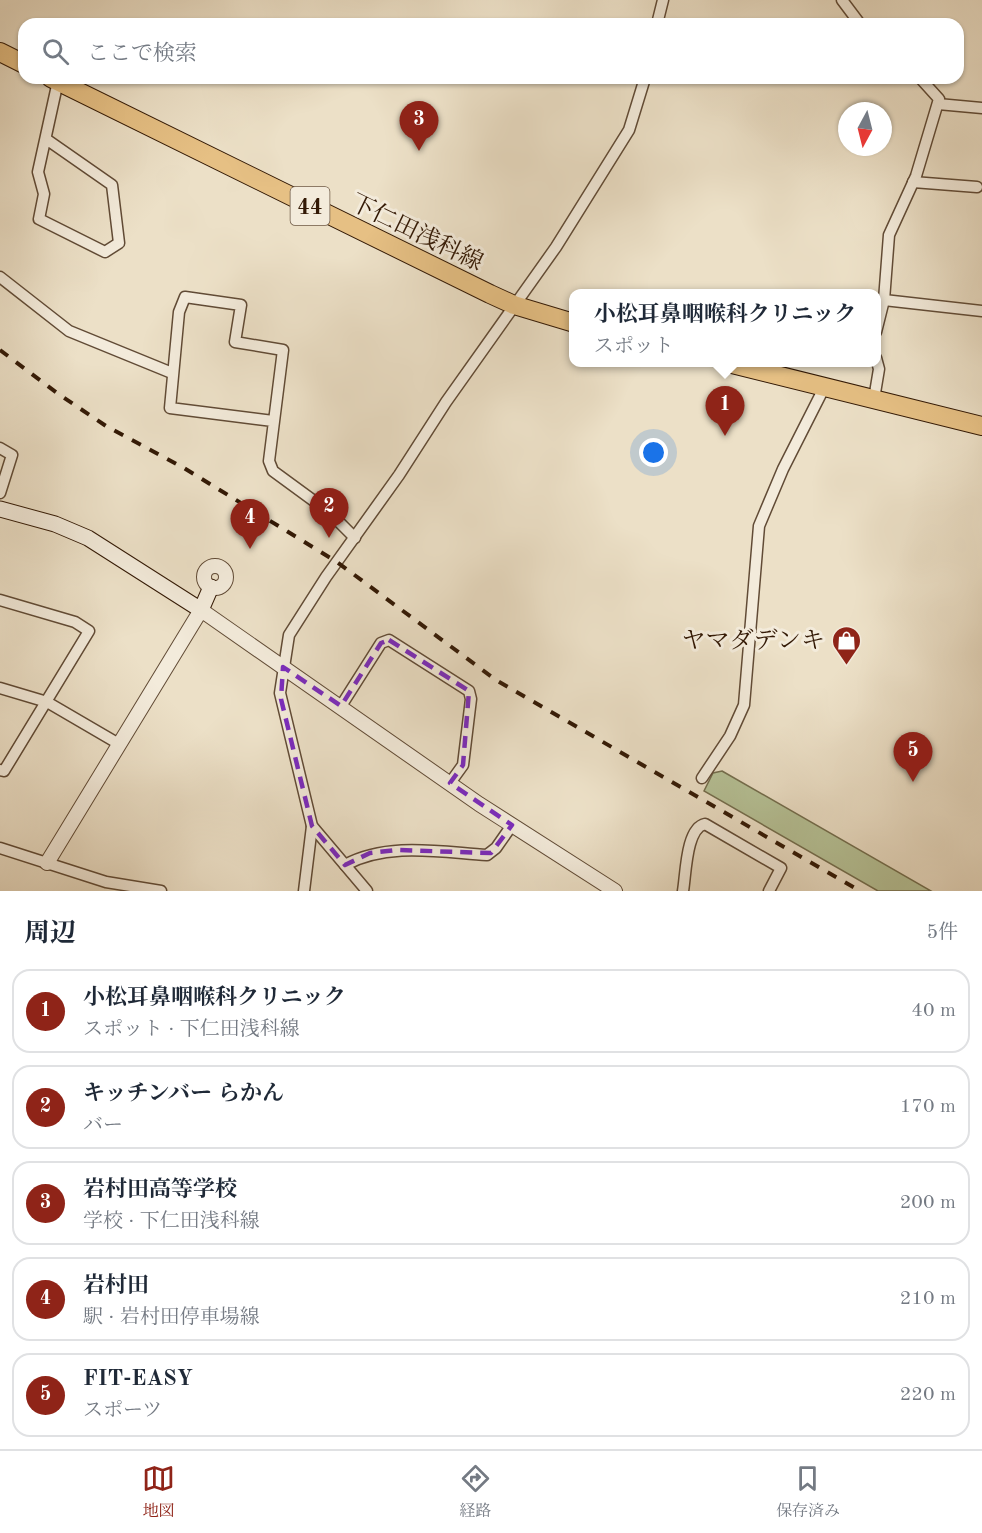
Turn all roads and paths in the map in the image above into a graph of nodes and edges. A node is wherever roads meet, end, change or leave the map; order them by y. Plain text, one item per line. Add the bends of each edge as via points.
1 (663, 0) edge
2 (842, 0) edge
3 (658, 18) edge
4 (856, 18) edge
5 (0, 52) edge
6 (18, 61) edge
7 (53, 84) edge
8 (62, 84) edge
9 (643, 84) edge
10 (926, 84) edge
11 (938, 104) junction
12 (982, 108) edge
13 (46, 139) junction
14 (913, 182) junction
15 (977, 187) dead end
16 (0, 277) edge
17 (884, 300) junction
18 (514, 305) junction
19 (982, 311) edge
20 (881, 312) edge
21 (569, 322) edge
22 (740, 367) edge
23 (878, 367) edge
24 (172, 373) junction
25 (824, 388) junction
26 (874, 399) junction
27 (273, 420) junction
28 (982, 426) edge
29 (0, 448) edge
30 (0, 494) edge
31 (0, 509) edge
32 (355, 538) junction
33 (211, 587) dead end
34 (0, 600) edge
35 (201, 610) junction
36 (283, 667) junction
37 (0, 688) edge
38 (46, 702) junction
39 (341, 706) junction
40 (119, 744) junction
41 (0, 770) edge
42 (702, 778) dead end
43 (450, 783) junction
44 (512, 825) junction
45 (312, 826) junction
46 (0, 848) edge
47 (47, 863) junction
48 (345, 865) junction
49 (161, 891) edge
50 (304, 891) edge
51 (368, 891) edge
52 (615, 891) edge
53 (683, 891) edge
54 (769, 891) edge

1 - 3 street
2 - 4 street
5 - 6 main road
7 - 13 street
8 - 18 main road, 下仁田浅科線 / 44
9 - 18 street via 621,144
10 - 11 street via 938,95
11 - 12 street
11 - 14 street
13 - 13 street via 38,172 44,194 39,219 105,252 119,243 112,185
14 - 15 street
14 - 17 street via 889,235
16 - 24 street via 69,331
17 - 19 street
17 - 20 street
18 - 21 main road, 下仁田浅科線 / 44
18 - 32 street
22 - 25 main road
23 - 26 street
24 - 27 street via 170,408
24 - 27 street via 179,312 185,297 241,305 235,342 283,350
25 - 26 main road
25 - 42 street via 759,526 744,705 730,736
26 - 28 main road
27 - 32 street via 269,461 273,471 329,512
29 - 30 street via 12,454
31 - 35 main road via 88,538
32 - 36 street via 292,630
33 - 35 main road
34 - 38 street via 75,622 89,631
35 - 36 street
35 - 40 street
36 - 39 street
36 - 45 street via 281,699
37 - 38 street
38 - 40 street
38 - 41 street via 4,771
39 - 43 street
39 - 43 street via 381,642 389,640 469,691 463,765
40 - 47 street
43 - 44 street
44 - 48 street via 487,855 397,850 370,853
44 - 52 street
45 - 48 street
45 - 50 street
46 - 47 street
47 - 49 street via 106,882
48 - 51 street
53 - 54 street via 691,838 705,824 781,868

